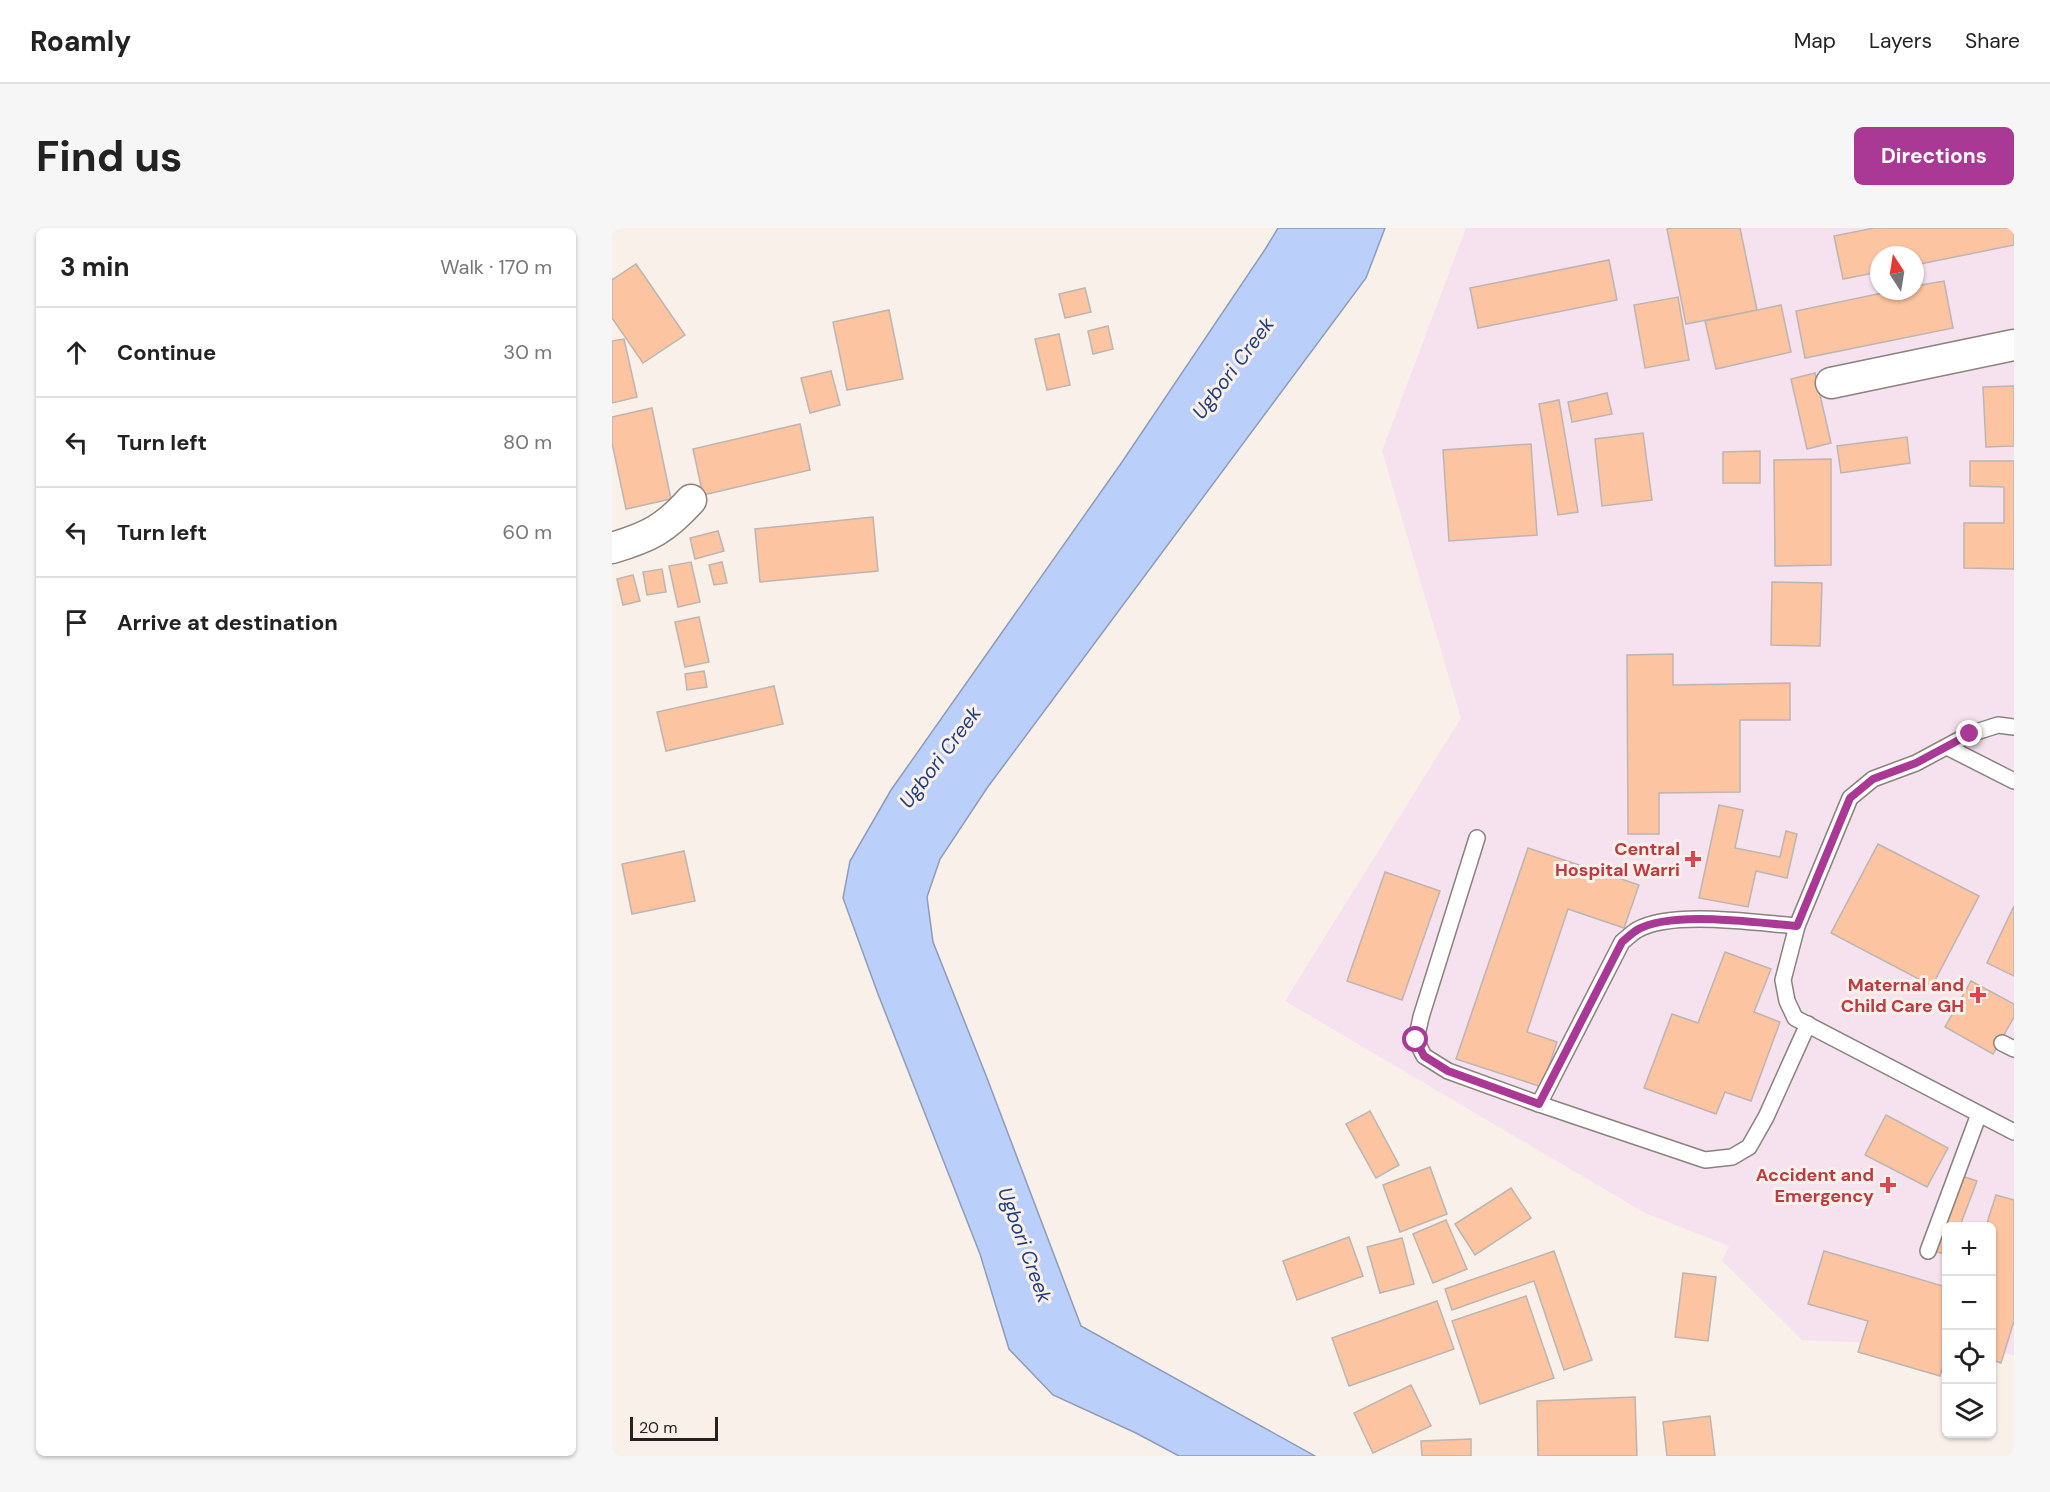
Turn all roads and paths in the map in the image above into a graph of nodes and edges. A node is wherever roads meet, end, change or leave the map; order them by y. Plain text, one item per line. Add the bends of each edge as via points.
1 (2014, 345) edge
2 (1831, 383) dead end
3 (691, 500) dead end
4 (612, 548) edge
5 (2014, 727) edge
6 (1947, 747) junction
7 (2014, 781) edge
8 (1477, 838) dead end
9 (1797, 926) junction
10 (1808, 1024) junction
11 (1539, 1104) junction
12 (1979, 1114) junction
13 (2014, 1132) edge
14 (1928, 1251) dead end

1 - 2 street
3 - 4 street via 673,520 641,540
5 - 6 lane via 1998,725
6 - 7 lane
6 - 9 lane via 1873,779 1850,798
8 - 11 lane via 1416,1040 1424,1056 1448,1071
9 - 10 lane via 1783,980 1795,1018
9 - 11 lane via 1697,919 1660,922 1637,930 1622,942
10 - 11 lane via 1749,1147 1732,1157 1705,1160
10 - 12 lane
12 - 13 lane
12 - 14 lane

